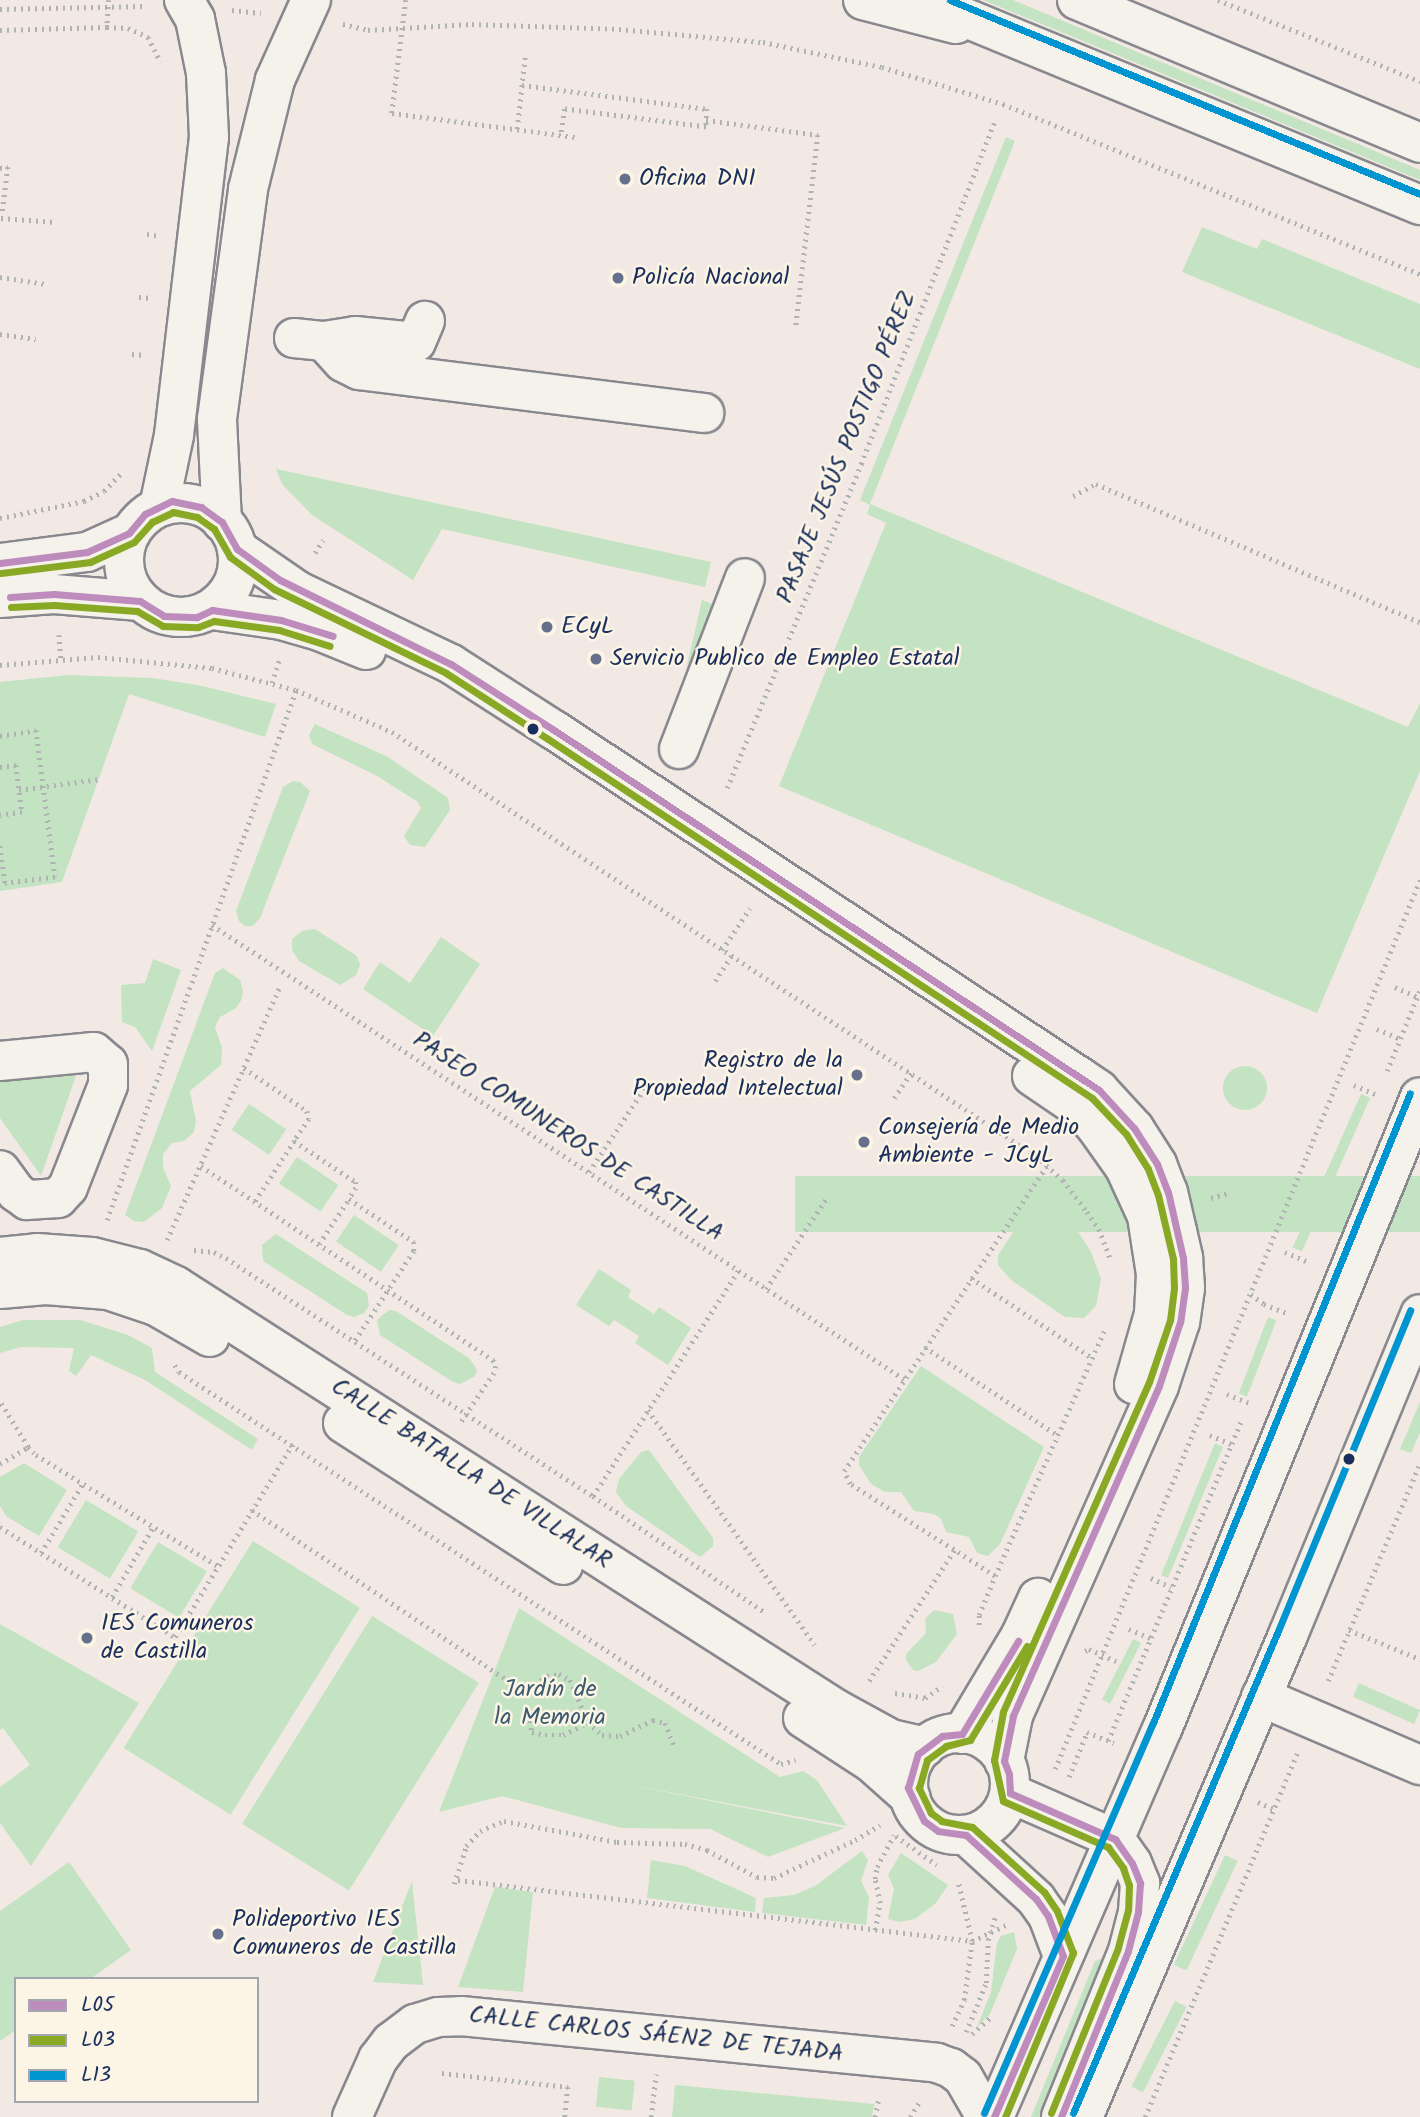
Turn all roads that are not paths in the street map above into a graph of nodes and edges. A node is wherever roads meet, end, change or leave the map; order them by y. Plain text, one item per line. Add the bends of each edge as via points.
1 (863, 0) edge
2 (922, 0) edge
3 (1077, 0) edge
4 (186, 3) edge
5 (307, 8) edge
6 (1033, 46) junction
7 (1420, 143) edge
8 (1420, 205) edge
9 (425, 321) dead end
10 (704, 413) dead end
11 (159, 507) junction
12 (129, 533) junction
13 (230, 535) junction
14 (0, 563) edge
15 (745, 578) dead end
16 (0, 598) edge
17 (140, 601) junction
18 (212, 610) junction
19 (679, 749) dead end
20 (0, 1061) edge
21 (1420, 1097) edge
22 (0, 1170) edge
23 (43, 1200) junction
24 (44, 1254) junction
25 (0, 1257) edge
26 (0, 1289) edge
27 (1420, 1314) edge
28 (1261, 1697) junction
29 (962, 1734) junction
30 (925, 1747) junction
31 (1420, 1765) edge
32 (1018, 1787) junction
33 (891, 1811) junction
34 (966, 1835) junction
35 (1115, 1839) junction
36 (1063, 1956) junction
37 (352, 2117) edge
38 (986, 2117) edge
39 (994, 2117) edge
40 (1061, 2117) edge
41 (1083, 2117) edge

1 - 6 street
2 - 6 street
3 - 7 street
4 - 11 street via 195,19 206,73 209,137 174,435
5 - 13 street via 275,80 246,201 217,419
6 - 8 street
9 - 10 street via 416,342 355,336 309,340 359,370
11 - 12 street via 145,514
11 - 13 street via 172,501 201,507
12 - 14 street via 87,552
12 - 17 street via 125,568
13 - 18 street via 239,561 234,584
13 - 32 street via 298,591 451,664 1080,1077 1099,1090 1134,1128 1157,1164 1184,1258 1180,1322 1159,1386 1013,1716
15 - 19 street
16 - 17 street via 54,594
17 - 18 street via 164,616 178,618
18 - 29 street via 261,616 319,631 398,665 458,698 1057,1092 1079,1108 1113,1149 1138,1193 1152,1238 1156,1274 1147,1345 1126,1403 1021,1635
20 - 23 street via 81,1051 94,1052 108,1064 108,1085 68,1187 58,1198
21 - 35 street
22 - 23 street via 27,1200
23 - 24 street
24 - 25 street, CALLE BATALLA DE VILLALAR
24 - 30 street, CALLE BATALLA DE VILLALAR via 92,1257 176,1286 836,1709 891,1739
26 - 33 street, CALLE BATALLA DE VILLALAR via 46,1285 108,1290 156,1306 189,1324 873,1763
27 - 28 street
28 - 31 street
28 - 41 street
29 - 30 street via 942,1736
29 - 32 street via 986,1742
30 - 33 street
32 - 34 street via 995,1820
32 - 35 street
33 - 34 street via 918,1814 949,1834
34 - 36 street via 1006,1890 1036,1899 1048,1916
35 - 36 street
35 - 40 street via 1139,1883 1138,1912 1128,1951
36 - 39 street
37 - 38 street, CALLE CARLOS SÁENZ DE TEJADA via 373,2067 391,2042 415,2024 438,2017 509,2018 950,2052 951,2068 963,2077

